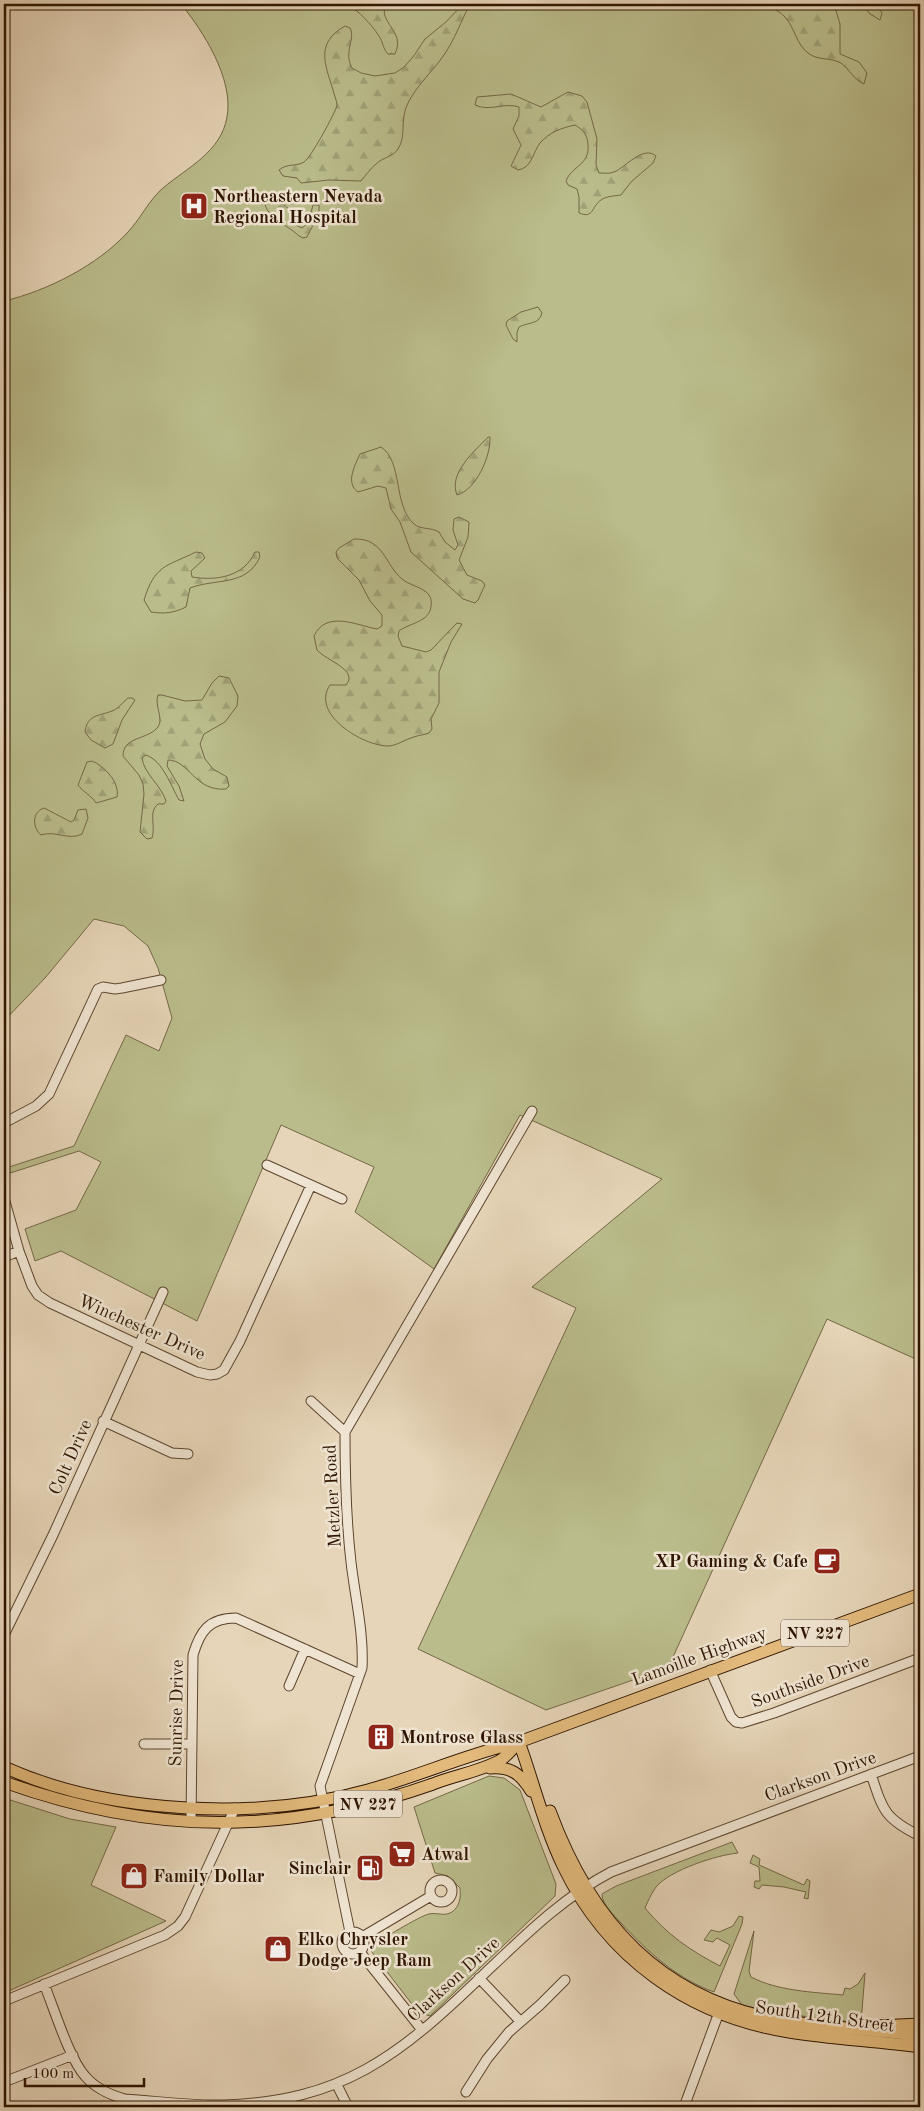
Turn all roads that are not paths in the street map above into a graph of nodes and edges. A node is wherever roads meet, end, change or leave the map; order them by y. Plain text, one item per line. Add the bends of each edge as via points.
1 (161, 980) dead end
2 (532, 1111) dead end
3 (4, 1123) edge
4 (267, 1165) dead end
5 (311, 1185) junction
6 (4, 1198) edge
7 (342, 1199) dead end
8 (19, 1252) junction
9 (4, 1257) edge
10 (163, 1292) dead end
11 (138, 1344) junction
12 (310, 1401) dead end
13 (103, 1421) junction
14 (345, 1432) junction
15 (188, 1454) dead end
16 (920, 1594) edge
17 (4, 1635) edge
18 (306, 1649) junction
19 (920, 1658) edge
20 (710, 1670) junction
21 (360, 1674) junction
22 (289, 1686) dead end
23 (522, 1740) junction
24 (144, 1744) dead end
25 (191, 1744) junction
26 (920, 1756) edge
27 (4, 1767) edge
28 (871, 1774) junction
29 (444, 1780) junction
30 (4, 1782) edge
31 (324, 1801) junction
32 (191, 1808) junction
33 (235, 1808) junction
34 (326, 1813) junction
35 (192, 1822) junction
36 (229, 1823) junction
37 (548, 1826) junction
38 (920, 1836) edge
39 (581, 1890) junction
40 (431, 1896) dead end
41 (350, 1932) junction
42 (362, 1937) junction
43 (360, 1952) junction
44 (480, 1978) junction
45 (565, 1980) dead end
46 (44, 1984) junction
47 (4, 2001) edge
48 (720, 2009) junction
49 (520, 2021) junction
50 (920, 2024) edge
51 (422, 2030) junction
52 (866, 2030) junction
53 (920, 2036) edge
54 (920, 2046) edge
55 (73, 2054) junction
56 (4, 2082) edge
57 (337, 2084) junction
58 (466, 2092) dead end
59 (222, 2106) edge
60 (348, 2107) edge
61 (684, 2107) edge

1 - 3 street via 98,990 44,1102
2 - 14 street, Metzler Road
4 - 5 street
5 - 7 street
5 - 11 street, Winchester Drive via 224,1370 217,1374 203,1374
6 - 8 street, Winchester Drive
8 - 9 street
8 - 11 street, Winchester Drive via 38,1294 50,1303
10 - 11 street, Colt Drive
11 - 13 street, Colt Drive
12 - 14 street
13 - 15 street via 172,1453
13 - 17 street, Colt Drive
14 - 21 street, Metzler Road via 351,1559 362,1652
16 - 20 main road, Lamoille Highway / NV 227
18 - 21 street, Sunrise Drive
18 - 22 street
18 - 25 street, Sunrise Drive via 236,1618 226,1618 205,1629 192,1655
19 - 20 street, Southside Drive via 742,1723 731,1717
20 - 23 main road, Lamoille Highway / NV 227
21 - 31 street, Metzler Road via 321,1779
23 - 29 main road, Lamoille Highway / NV 227 via 499,1762
23 - 31 main road, Lamoille Highway / NV 227 via 406,1779
23 - 37 main road, South 12th Street
23 - 39 main road, South 12th Street
24 - 25 street
25 - 32 street, Sunrise Drive
26 - 28 street, Clarkson Drive
27 - 32 main road, Lamoille Highway / NV 227 via 53,1785 110,1798
28 - 38 street via 888,1816
28 - 39 street, Clarkson Drive via 611,1872
29 - 34 main road, Lamoille Highway / NV 227 via 404,1794
29 - 37 main road via 486,1769 512,1770 525,1781
30 - 35 main road, Lamoille Highway / NV 227 via 48,1798 116,1812
31 - 33 main road, Lamoille Highway / NV 227
31 - 34 street, Metzler Road
32 - 33 main road, Lamoille Highway / NV 227
32 - 35 street, Sunrise Drive
33 - 36 street
34 - 36 main road, Lamoille Highway / NV 227 via 276,1821
34 - 41 street, Metzler Road
35 - 36 main road, Lamoille Highway / NV 227
36 - 46 street via 178,1926 165,1935
37 - 39 main road, South 12th Street via 563,1866
39 - 44 street, Clarkson Drive via 529,1931
39 - 48 main road, South 12th Street via 640,1954
40 - 42 street
41 - 42 street via 357,1932
41 - 43 street via 342,1938 343,1949 349,1953
42 - 43 street
43 - 51 street
44 - 49 street
44 - 51 street, Clarkson Drive
45 - 49 street
46 - 47 street
46 - 55 street, Clarkson Drive
48 - 52 main road, South 12th Street
48 - 54 main road, South 12th Street via 755,2025 787,2032
48 - 61 street
49 - 58 street via 487,2059
50 - 52 main road via 895,2024
51 - 57 street, Clarkson Drive via 374,2066
52 - 53 main road, South 12th Street
55 - 56 street
55 - 59 street, Clarkson Drive via 85,2076 102,2091 114,2096
57 - 59 street, Clarkson Drive via 267,2102
57 - 60 street

